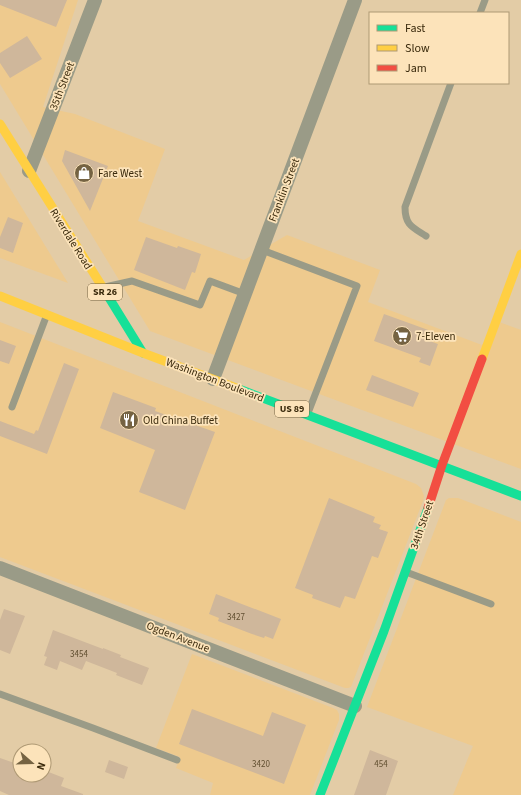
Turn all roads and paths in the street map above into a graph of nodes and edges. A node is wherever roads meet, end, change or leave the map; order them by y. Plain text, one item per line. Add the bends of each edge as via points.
1 (96, 0) edge
2 (355, 0) edge
3 (485, 0) edge
4 (480, 12) edge
5 (451, 84) edge
6 (0, 124) edge
7 (29, 171) junction
8 (426, 236) dead end
9 (262, 250) junction
10 (521, 254) edge
11 (102, 288) junction
12 (245, 294) junction
13 (0, 296) edge
14 (47, 315) junction
15 (143, 353) junction
16 (213, 379) junction
17 (12, 407) dead end
18 (308, 415) junction
19 (442, 465) junction
20 (521, 496) edge
21 (0, 568) edge
22 (406, 572) junction
23 (491, 604) dead end
24 (0, 694) edge
25 (355, 706) junction
26 (177, 760) dead end
27 (320, 795) edge

1 - 7 street, 35th Street
2 - 9 street, Franklin Street
3 - 4 lane
5 - 8 lane via 405,207 405,215 410,225
6 - 7 main road, Riverdale Road / SR 26
7 - 11 main road, Riverdale Road / SR 26
9 - 12 street, Franklin Street
9 - 18 lane via 357,286
10 - 19 main road, 34th Street
11 - 12 lane via 132,281 200,305 210,280
11 - 15 main road, Riverdale Road / SR 26
12 - 16 street, Franklin Street
13 - 14 main road, Washington Boulevard / US 89
14 - 15 main road, Washington Boulevard / US 89
14 - 17 lane
15 - 16 main road, Washington Boulevard / US 89
16 - 18 main road, Washington Boulevard / US 89
18 - 19 main road, Washington Boulevard / US 89
19 - 20 main road, Washington Boulevard / US 89
19 - 22 main road, 34th Street
21 - 25 street, Ogden Avenue
22 - 23 lane
22 - 25 main road, 34th Street
24 - 26 lane
25 - 27 main road, 34th Street

